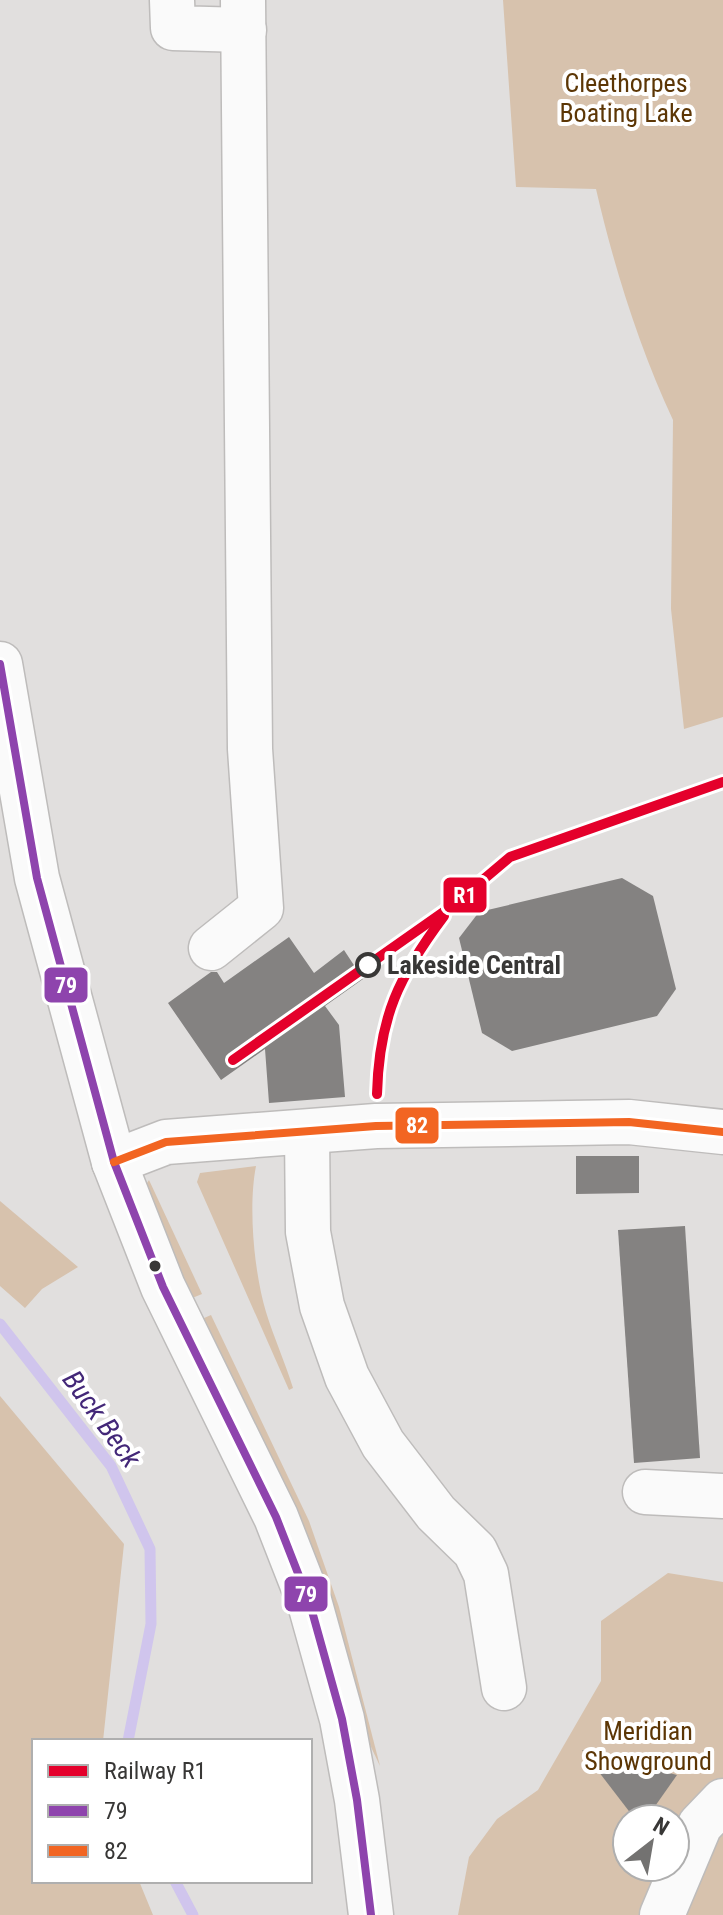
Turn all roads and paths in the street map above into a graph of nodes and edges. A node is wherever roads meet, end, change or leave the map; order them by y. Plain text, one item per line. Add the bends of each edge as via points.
1 (172, 0) edge
2 (243, 15) edge
3 (0, 664) edge
4 (211, 948) dead end
5 (307, 1132) junction
6 (723, 1132) edge
7 (114, 1162) junction
8 (645, 1492) dead end
9 (723, 1496) edge
10 (504, 1688) dead end
11 (723, 1801) edge
12 (371, 1915) edge
13 (662, 1915) edge

1 - 2 street via 173,28
2 - 4 street via 250,749 261,908
3 - 7 street via 37,878
5 - 6 street via 629,1122
5 - 7 street via 166,1142
5 - 10 street via 308,1232 322,1306 347,1377 383,1444 436,1513 475,1551 486,1574
7 - 12 street via 163,1287 276,1517 310,1604 342,1719
8 - 9 street
11 - 13 street via 700,1825

